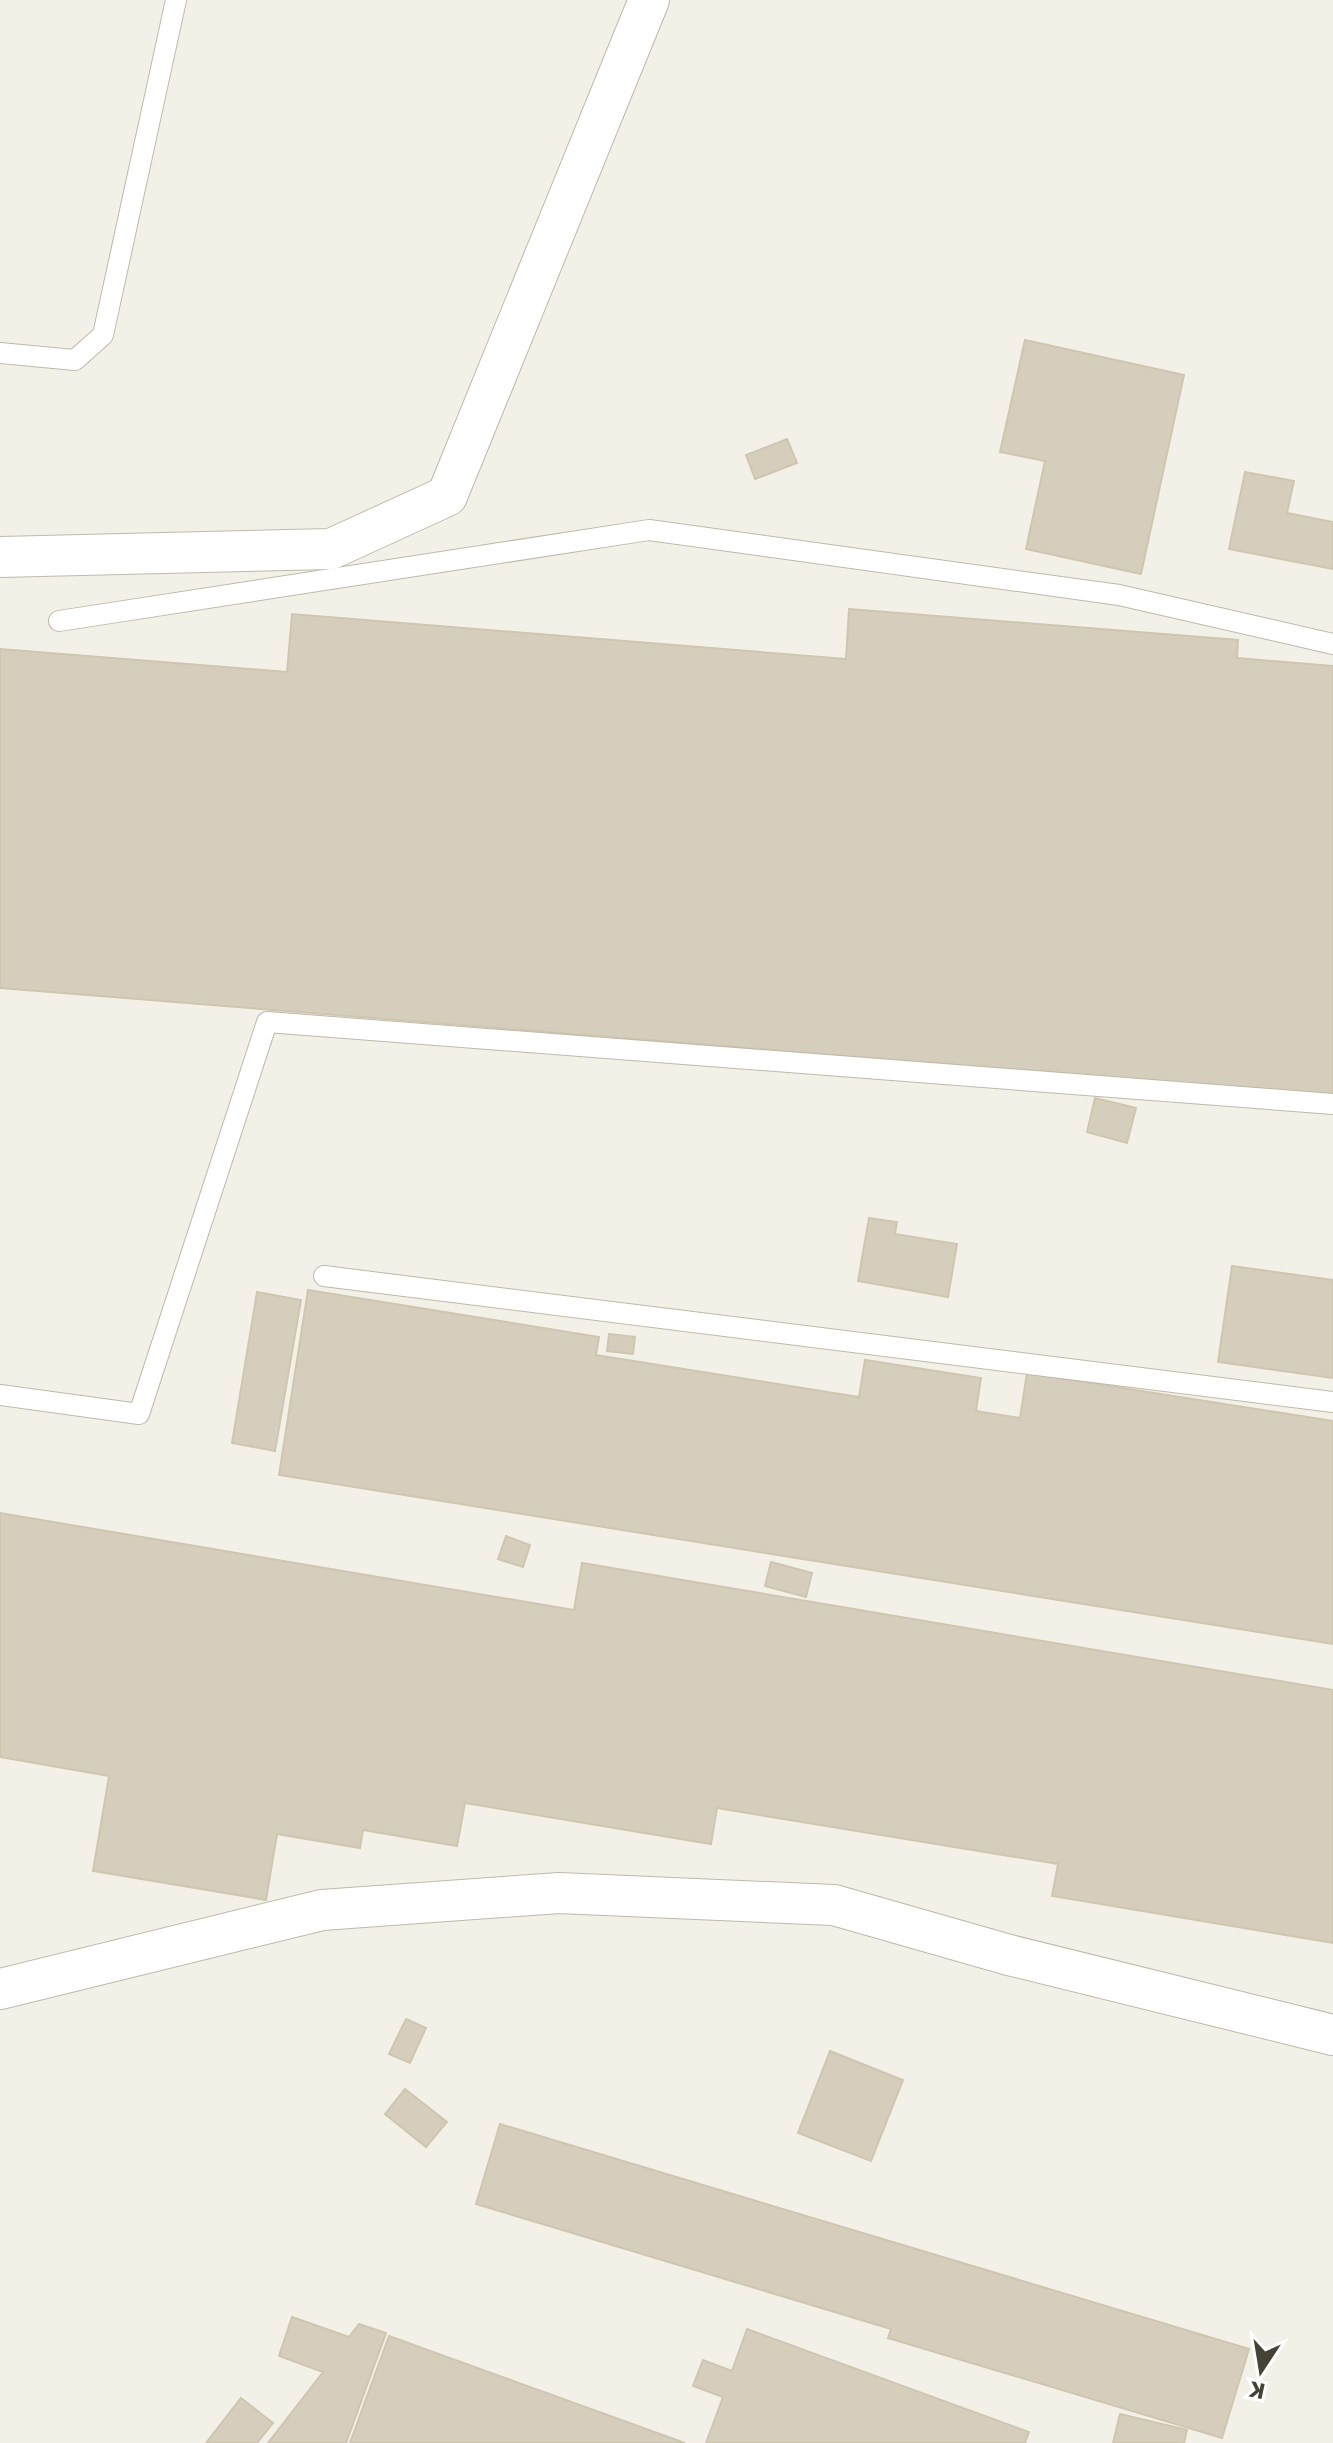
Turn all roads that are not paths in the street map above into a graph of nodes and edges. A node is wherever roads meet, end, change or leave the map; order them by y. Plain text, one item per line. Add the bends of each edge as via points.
1 (176, 0) edge
2 (649, 0) edge
3 (0, 353) edge
4 (0, 557) edge
5 (59, 621) dead end
6 (1333, 644) edge
7 (1333, 1104) edge
8 (324, 1276) dead end
9 (0, 1395) edge
10 (1333, 1402) edge
11 (0, 1989) edge
12 (1333, 2035) edge

1 - 3 lane via 103,335 75,360
2 - 4 street via 447,496 331,549
5 - 6 lane via 649,530 1119,595
7 - 9 lane via 267,1022 139,1414
8 - 10 lane
11 - 12 street via 322,1910 559,1893 834,1905 1009,1955

